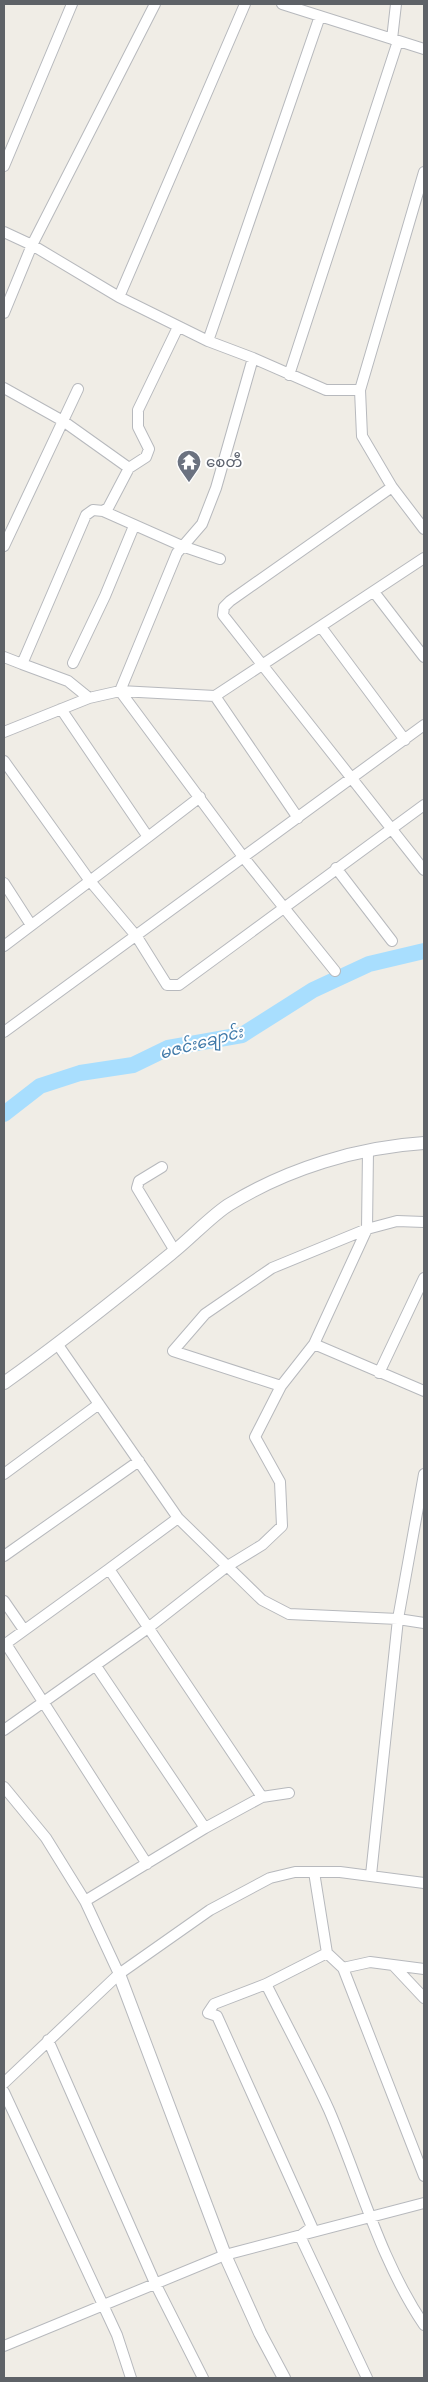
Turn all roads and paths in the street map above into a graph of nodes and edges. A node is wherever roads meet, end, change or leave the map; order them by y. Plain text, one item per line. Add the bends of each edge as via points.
1 (72, 4) edge
2 (155, 4) edge
3 (245, 4) edge
4 (282, 4) edge
5 (396, 4) edge
6 (320, 16) junction
7 (395, 40) junction
8 (424, 50) edge
9 (4, 166) edge
10 (424, 172) edge
11 (4, 232) edge
12 (32, 244) junction
13 (120, 298) junction
14 (4, 312) edge
15 (178, 327) junction
16 (208, 341) junction
17 (253, 358) junction
18 (289, 375) junction
19 (4, 388) edge
20 (78, 390) dead end
21 (360, 390) junction
22 (63, 421) junction
23 (129, 468) junction
24 (392, 487) junction
25 (103, 511) junction
26 (134, 526) junction
27 (424, 529) edge
28 (4, 546) edge
29 (182, 546) junction
30 (424, 558) edge
31 (220, 559) dead end
32 (374, 592) junction
33 (321, 626) junction
34 (4, 657) edge
35 (424, 657) edge
36 (73, 663) dead end
37 (22, 664) junction
38 (263, 665) junction
39 (120, 691) junction
40 (215, 696) junction
41 (89, 698) junction
42 (61, 709) junction
43 (424, 725) edge
44 (4, 732) edge
45 (405, 740) junction
46 (4, 761) edge
47 (351, 779) junction
48 (200, 797) junction
49 (424, 805) edge
50 (298, 818) junction
51 (390, 829) junction
52 (148, 837) junction
53 (244, 858) junction
54 (336, 868) junction
55 (424, 870) edge
56 (90, 881) junction
57 (4, 883) edge
58 (284, 907) junction
59 (32, 925) junction
60 (137, 937) junction
61 (392, 941) dead end
62 (4, 946) edge
63 (335, 971) dead end
64 (4, 1032) edge
65 (424, 1143) edge
66 (368, 1151) junction
67 (162, 1167) dead end
68 (424, 1222) edge
69 (367, 1229) junction
70 (175, 1251) junction
71 (424, 1278) edge
72 (314, 1344) junction
73 (58, 1345) junction
74 (379, 1373) junction
75 (4, 1383) edge
76 (281, 1386) junction
77 (424, 1391) edge
78 (99, 1404) junction
79 (139, 1461) junction
80 (4, 1474) edge
81 (424, 1474) edge
82 (178, 1518) junction
83 (4, 1556) edge
84 (226, 1567) junction
85 (109, 1569) junction
86 (4, 1601) edge
87 (398, 1619) junction
88 (424, 1622) edge
89 (148, 1628) junction
90 (24, 1630) junction
91 (5, 1644) edge
92 (96, 1666) junction
93 (44, 1703) junction
94 (4, 1730) edge
95 (4, 1787) edge
96 (289, 1793) dead end
97 (262, 1797) junction
98 (205, 1828) junction
99 (147, 1864) junction
100 (314, 1872) junction
101 (371, 1875) junction
102 (424, 1883) edge
103 (85, 1901) junction
104 (328, 1953) junction
105 (393, 1965) junction
106 (343, 1968) junction
107 (424, 1969) edge
108 (119, 1974) junction
109 (266, 1984) junction
110 (424, 1998) edge
111 (48, 2040) junction
112 (4, 2083) edge
113 (4, 2092) edge
114 (424, 2176) edge
115 (424, 2203) edge
116 (370, 2218) junction
117 (300, 2236) junction
118 (225, 2255) junction
119 (156, 2283) junction
120 (102, 2306) junction
121 (424, 2325) edge
122 (4, 2346) edge
123 (131, 2378) edge
124 (204, 2378) edge
125 (284, 2378) edge
126 (367, 2378) edge

1 - 9 street
2 - 12 street
3 - 13 street
4 - 6 street
5 - 7 street
6 - 7 street
6 - 16 street
7 - 8 street
7 - 18 street
10 - 21 street
11 - 12 street
12 - 13 street
12 - 14 street
13 - 15 street
15 - 16 street
15 - 23 street via 138,410 138,427 150,448 146,457
16 - 17 street
17 - 18 street
17 - 29 street via 216,488 202,524
18 - 21 street via 326,390
19 - 22 street
20 - 22 street
21 - 24 street via 362,436
22 - 23 street
22 - 28 street
23 - 25 street via 108,508
24 - 27 street
24 - 38 street via 224,607 223,615 228,624
25 - 26 street
25 - 37 street via 93,510 86,515
26 - 29 street
26 - 36 street
29 - 31 street
29 - 39 street
30 - 32 street
32 - 33 street
32 - 35 street
33 - 38 street
33 - 45 street
34 - 37 street
37 - 41 street via 68,681
38 - 40 street
38 - 47 street
39 - 40 street
39 - 41 street
39 - 48 street
40 - 50 street
41 - 42 street
42 - 44 street
42 - 52 street
43 - 45 street
45 - 47 street
46 - 56 street
47 - 50 street
47 - 51 street
48 - 52 street
48 - 53 street
49 - 51 street
50 - 53 street
51 - 54 street
51 - 55 street
52 - 56 street
53 - 58 street
53 - 60 street
54 - 58 street
54 - 61 street
56 - 59 street
56 - 60 street
57 - 59 street
58 - 60 street via 179,985 167,985
58 - 63 street
59 - 62 street
60 - 64 street
65 - 66 street via 398,1144
66 - 69 street
66 - 70 street via 319,1164 229,1204
67 - 70 street via 139,1181 138,1188
68 - 69 street via 397,1221
69 - 72 street
69 - 76 street via 272,1268 205,1314 174,1351
70 - 73 street
71 - 74 street
72 - 74 street
72 - 76 street
73 - 75 street
73 - 78 street
74 - 77 street
76 - 84 street via 255,1438 280,1482 282,1526 262,1545
78 - 79 street
78 - 80 street
79 - 82 street
79 - 83 street
81 - 87 street
82 - 84 street
82 - 85 street
84 - 87 street via 262,1600 289,1614
84 - 89 street
85 - 89 street
85 - 90 street
86 - 90 street
87 - 88 street
87 - 101 street
89 - 92 street
89 - 97 street
90 - 91 street
91 - 93 street
92 - 93 street
92 - 98 street
93 - 94 street
93 - 99 street
95 - 103 street via 46,1838
96 - 97 street
97 - 98 street
98 - 99 street
99 - 103 street
100 - 101 street
100 - 104 street
100 - 108 street via 270,1878 210,1910
101 - 102 street
103 - 108 street
104 - 106 street
104 - 109 street
105 - 106 street via 370,1962
105 - 107 street
105 - 110 street
106 - 114 street
108 - 111 street
108 - 118 street
109 - 116 street via 328,2110
109 - 117 street via 214,2004 208,2013 217,2016 312,2227
111 - 112 street
111 - 119 street
113 - 120 street
115 - 116 street
116 - 117 street
116 - 121 street via 409,2303
117 - 118 street
117 - 126 street
118 - 119 street
118 - 125 street
119 - 120 street
119 - 124 street
120 - 122 street
120 - 123 street via 117,2335

